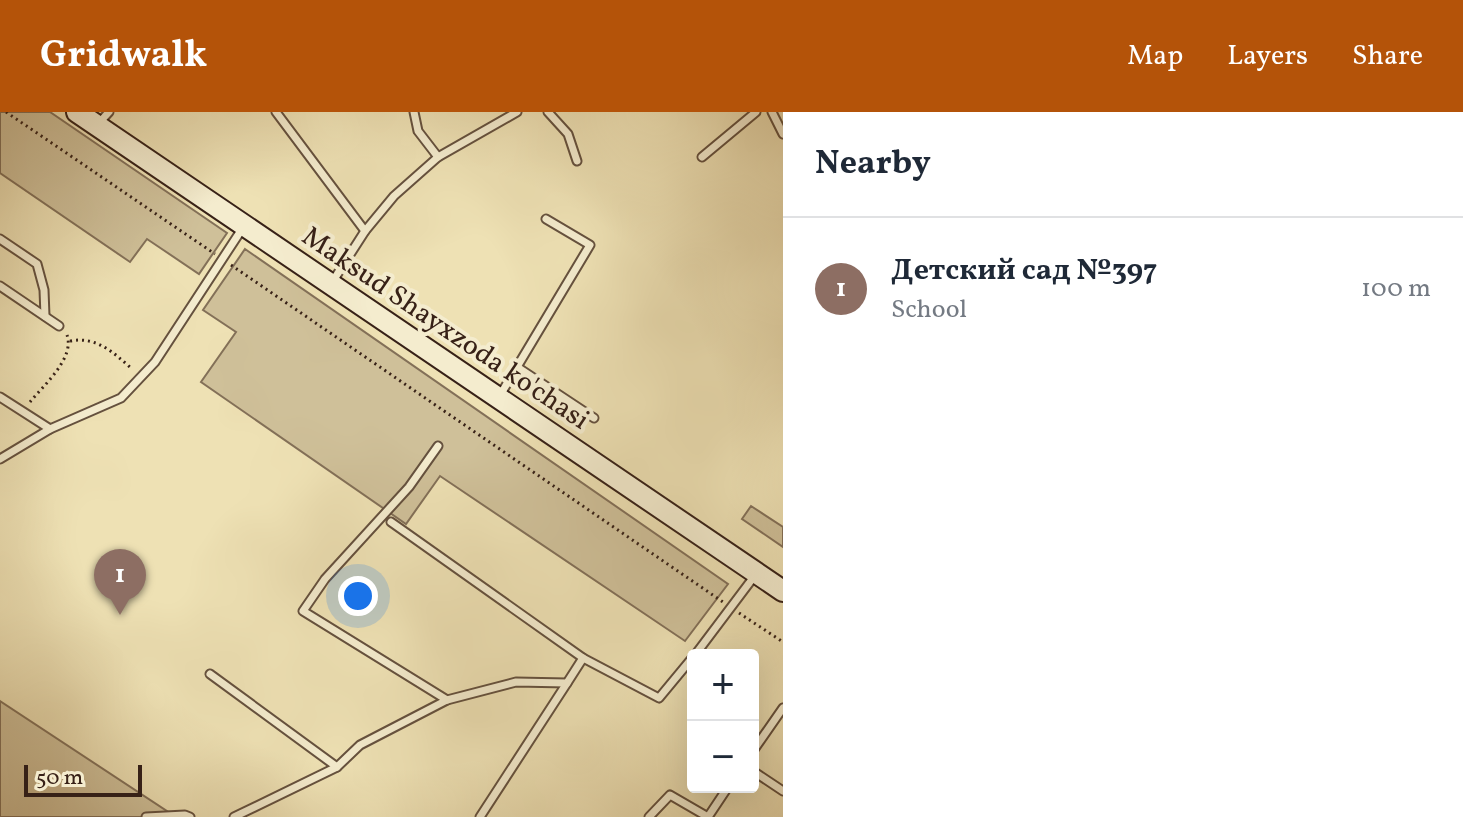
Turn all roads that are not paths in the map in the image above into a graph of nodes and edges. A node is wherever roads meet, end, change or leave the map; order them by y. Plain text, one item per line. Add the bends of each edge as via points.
1 (77, 112) edge
2 (276, 112) edge
3 (414, 112) edge
4 (517, 112) edge
5 (548, 112) edge
6 (756, 112) edge
7 (772, 112) edge
8 (103, 119) edge
9 (783, 134) edge
10 (438, 157) junction
11 (702, 157) dead end
12 (577, 161) dead end
13 (546, 219) dead end
14 (244, 226) junction
15 (365, 231) junction
16 (0, 239) edge
17 (0, 286) edge
18 (330, 286) junction
19 (45, 316) junction
20 (59, 326) road end
21 (517, 367) junction
22 (0, 397) edge
23 (498, 399) junction
24 (594, 418) dead end
25 (50, 429) junction
26 (438, 446) dead end
27 (0, 459) edge
28 (391, 522) dead end
29 (756, 573) junction
30 (783, 591) edge
31 (699, 649) edge
32 (583, 658) junction
33 (687, 664) edge
34 (210, 674) dead end
35 (567, 683) junction
36 (447, 700) junction
37 (783, 708) edge
38 (759, 742) edge
39 (337, 767) junction
40 (759, 775) edge
41 (783, 791) edge
42 (724, 793) edge
43 (146, 817) edge
44 (190, 817) edge
45 (234, 817) edge
46 (480, 817) edge
47 (649, 817) edge
48 (708, 817) edge

1 - 8 street, Maksud Shayxzoda ko'chasi
2 - 15 lane
3 - 10 lane via 418,131
4 - 10 lane
5 - 12 lane via 568,134
6 - 11 lane
7 - 9 lane
8 - 14 street, Maksud Shayxzoda ko'chasi
10 - 15 lane
13 - 21 lane via 590,245
14 - 18 street, Maksud Shayxzoda ko'chasi
14 - 25 lane via 155,362 121,398
15 - 18 lane
16 - 19 lane via 37,264
17 - 19 lane
18 - 23 street, Maksud Shayxzoda ko'chasi
19 - 20 lane
21 - 23 lane
21 - 24 lane
22 - 25 lane
23 - 29 street, Maksud Shayxzoda ko'chasi
25 - 27 lane
26 - 36 lane via 303,611
28 - 32 lane
29 - 30 street, Maksud Shayxzoda ko'chasi
29 - 31 lane
32 - 33 lane via 659,698
32 - 35 lane
34 - 39 lane
35 - 36 lane via 516,682
35 - 46 lane
36 - 39 lane via 360,745
37 - 38 lane
39 - 45 lane
40 - 41 lane
42 - 48 lane
43 - 44 lane
47 - 48 lane via 670,795

